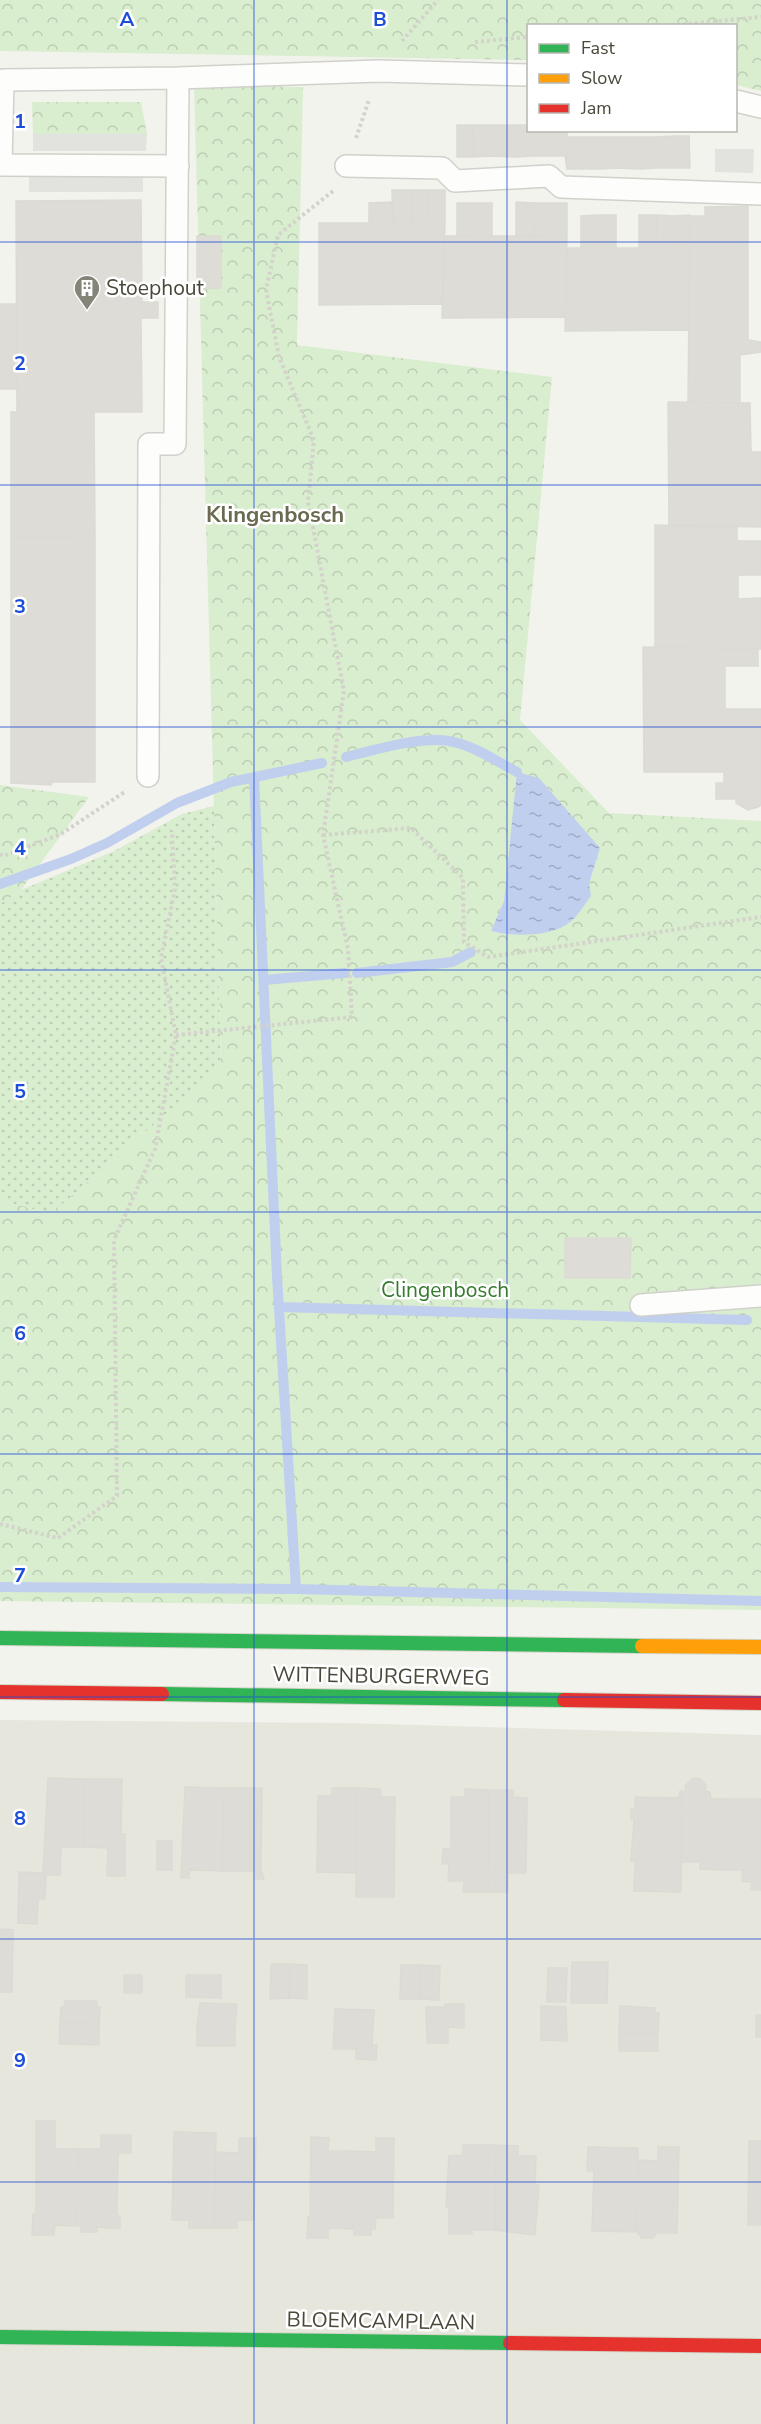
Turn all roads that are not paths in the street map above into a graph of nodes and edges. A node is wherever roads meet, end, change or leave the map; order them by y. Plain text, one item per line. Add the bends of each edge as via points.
1 (527, 75) edge
2 (178, 78) junction
3 (737, 101) edge
4 (761, 107) edge
5 (0, 165) edge
6 (178, 166) junction
7 (346, 166) road end
8 (761, 194) edge
9 (148, 776) road end
10 (761, 1296) edge
11 (641, 1305) dead end
12 (0, 1638) edge
13 (761, 1647) edge
14 (0, 1692) edge
15 (761, 1703) edge
16 (0, 2337) edge
17 (761, 2346) edge

1 - 2 lane via 379,71
2 - 5 lane via 3,80
2 - 6 lane
3 - 4 lane
5 - 6 lane
6 - 9 lane via 175,444 149,444
7 - 8 lane via 442,168 455,181 549,176 561,187
10 - 11 lane
12 - 13 street, WITTENBURGERWEG
14 - 15 street, WITTENBURGERWEG
16 - 17 street, BLOEMCAMPLAAN

